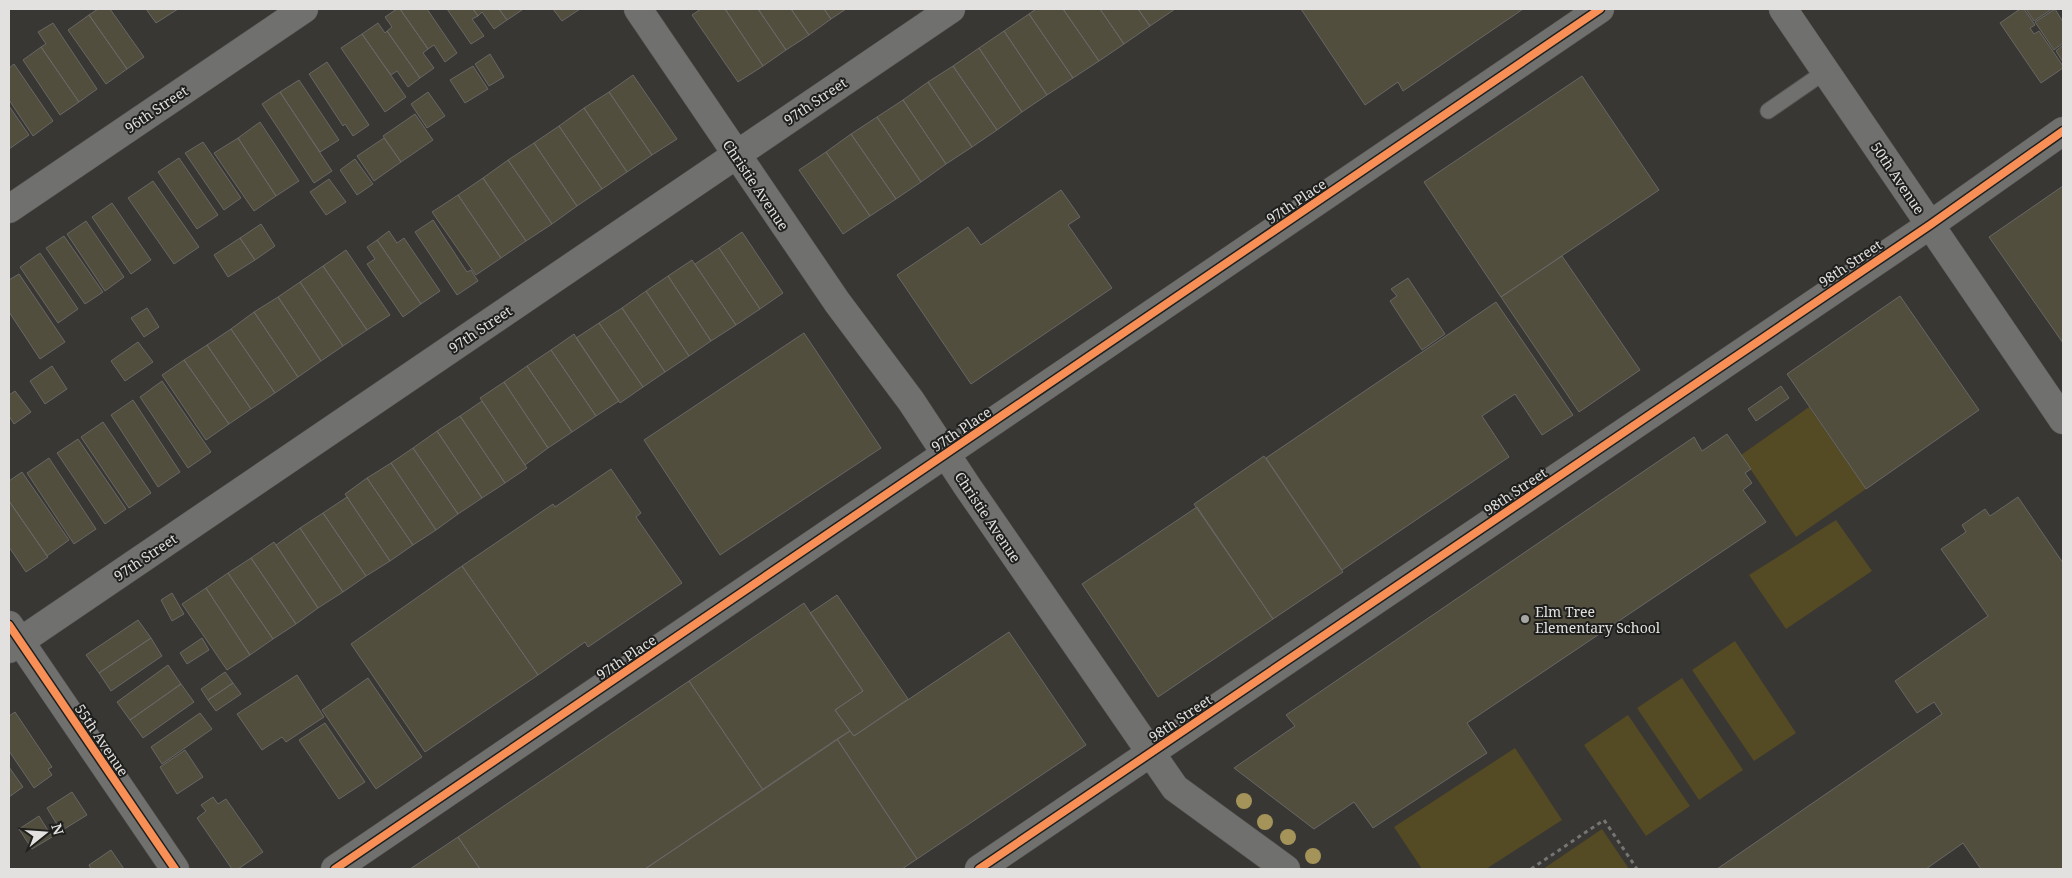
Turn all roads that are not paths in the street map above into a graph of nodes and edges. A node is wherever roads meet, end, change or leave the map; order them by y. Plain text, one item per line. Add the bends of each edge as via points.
1 (304, 9) edge
2 (638, 9) edge
3 (951, 9) edge
4 (1600, 9) edge
5 (1783, 9) edge
6 (1826, 71) junction
7 (1768, 110) dead end
8 (2063, 131) edge
9 (736, 155) junction
10 (9, 209) edge
11 (1930, 224) junction
12 (2063, 420) edge
13 (946, 455) junction
14 (12, 639) edge
15 (1151, 753) junction
16 (175, 869) edge
17 (335, 869) edge
18 (979, 869) edge
19 (1286, 869) edge

1 - 10 street, 96th Street
2 - 9 street, Christie Avenue
3 - 9 street, 97th Street
4 - 13 street, 97th Place
5 - 6 street, 50th Avenue
6 - 7 lane
6 - 11 street, 50th Avenue
8 - 11 street, 98th Street
9 - 13 street, Christie Avenue
9 - 14 street, 97th Street
11 - 12 street, 50th Avenue
11 - 15 street, 98th Street
13 - 15 street, Christie Avenue
13 - 17 street, 97th Place
14 - 16 street, 55th Avenue
15 - 18 street, 98th Street
15 - 19 street, Christie Avenue via 1175,788

